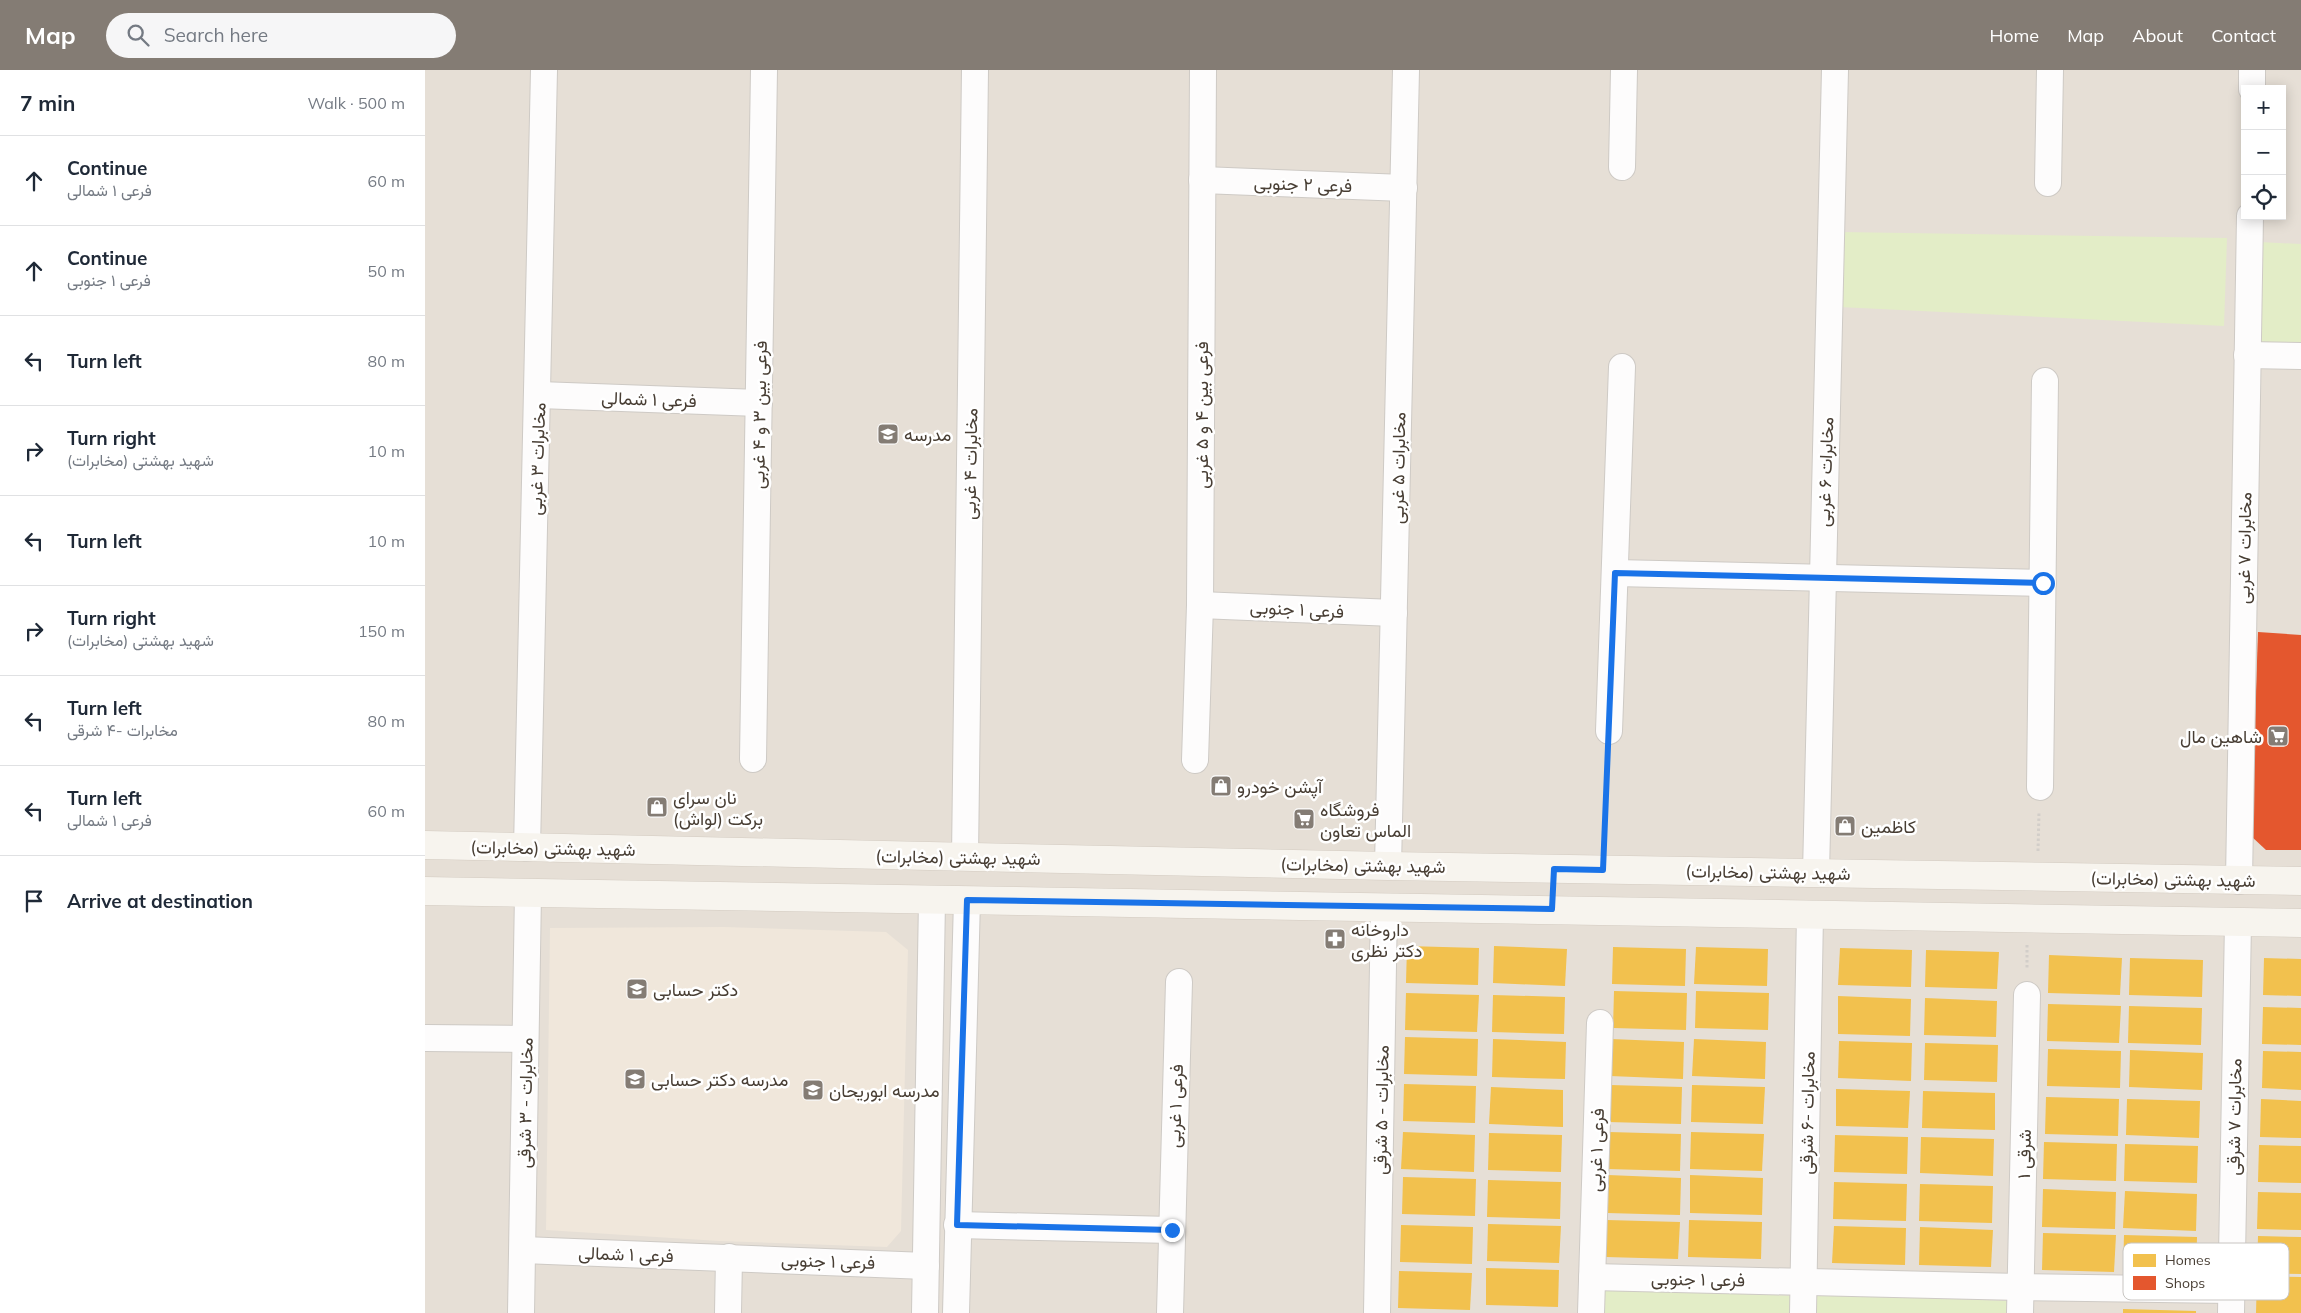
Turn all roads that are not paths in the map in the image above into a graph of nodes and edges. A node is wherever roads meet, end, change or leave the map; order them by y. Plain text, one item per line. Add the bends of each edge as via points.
1 (544, 70) edge
2 (764, 70) edge
3 (975, 70) edge
4 (1203, 70) edge
5 (1406, 70) edge
6 (1624, 70) edge
7 (1835, 70) edge
8 (2050, 70) edge
9 (2252, 70) edge
10 (2252, 85) edge
11 (1623, 167) dead end
12 (1203, 180) junction
13 (2048, 183) dead end
14 (1404, 188) junction
15 (2250, 220) edge
16 (2247, 354) junction
17 (2301, 356) edge
18 (1622, 367) dead end
19 (2045, 381) dead end
20 (539, 395) junction
21 (759, 403) junction
22 (1615, 573) junction
23 (1822, 578) junction
24 (2043, 583) junction
25 (1200, 605) junction
26 (1394, 613) junction
27 (1609, 731) road end
28 (753, 759) dead end
29 (1195, 760) dead end
30 (2040, 787) road end
31 (425, 845) edge
32 (527, 848) junction
33 (965, 857) junction
34 (1388, 866) junction
35 (1554, 869) junction
36 (1816, 873) junction
37 (2239, 881) junction
38 (2301, 881) edge
39 (425, 891) edge
40 (528, 893) junction
41 (932, 900) junction
42 (967, 900) junction
43 (1384, 906) junction
44 (1552, 909) junction
45 (1810, 914) junction
46 (2238, 922) junction
47 (2301, 923) edge
48 (1179, 982) dead end
49 (2027, 995) road end
50 (1600, 1023) dead end
51 (425, 1038) edge
52 (525, 1039) junction
53 (957, 1225) junction
54 (1172, 1230) junction
55 (2232, 1243) edge
56 (523, 1250) junction
57 (729, 1257) junction
58 (926, 1266) junction
59 (1593, 1277) junction
60 (1804, 1282) junction
61 (2021, 1287) junction
62 (2123, 1294) edge
63 (2216, 1300) edge
64 (2231, 1301) edge
65 (521, 1313) edge
66 (728, 1313) edge
67 (925, 1313) edge
68 (956, 1313) edge
69 (1169, 1313) edge
70 (1377, 1313) edge
71 (1591, 1313) edge
72 (1803, 1313) edge
73 (2020, 1313) edge

1 - 20 street, مخابرات ۳ غربی
2 - 21 street, فرعی بین ۳ و ۴ غربی
3 - 33 street, مخابرات ۴ غربی
4 - 12 street, فرعی بین ۴ و ۵ غربی
5 - 14 street, مخابرات ۵ غربی
6 - 11 street
7 - 23 street, مخابرات ۶ غربی
8 - 13 street
9 - 10 street
12 - 14 street, فرعی ۲ جنوبی
12 - 25 street, فرعی بین ۴ و ۵ غربی
14 - 26 street, مخابرات ۵ غربی
15 - 16 street, مخابرات ۷ غربی
16 - 17 street
16 - 37 street, مخابرات ۷ غربی
18 - 22 street
19 - 24 street
20 - 21 street, فرعی ۱ شمالی
20 - 32 street, مخابرات ۳ غربی
21 - 28 street, فرعی بین ۳ و ۴ غربی
22 - 23 street
22 - 27 street
23 - 24 street
23 - 36 street, مخابرات ۶ غربی
24 - 30 street
25 - 26 street, فرعی ۱ جنوبی
25 - 29 street, فرعی بین ۴ و ۵ غربی
26 - 34 street, مخابرات ۵ غربی
31 - 32 main road, شهید بهشتی (مخابرات)
32 - 33 main road, شهید بهشتی (مخابرات)
33 - 34 main road, شهید بهشتی (مخابرات)
34 - 35 main road, شهید بهشتی (مخابرات)
35 - 36 main road, شهید بهشتی (مخابرات)
35 - 44 main road
36 - 37 main road, شهید بهشتی (مخابرات)
37 - 38 main road, شهید بهشتی (مخابرات)
39 - 40 main road
40 - 41 main road
40 - 52 street, مخابرات - ۳ شرقی
41 - 42 main road
41 - 58 street
42 - 43 main road
42 - 53 street
43 - 44 main road
43 - 70 street, مخابرات - ۵ شرقی
44 - 45 main road
45 - 46 main road
45 - 60 street, مخابرات -۶ شرقی
46 - 47 main road
46 - 55 street, مخابرات ۷ شرقی
48 - 54 street, فرعی ۱ غربی
49 - 61 street, شرقی ۱
50 - 59 street, فرعی ۱ غربی
51 - 52 street
52 - 56 street, مخابرات - ۳ شرقی
53 - 54 street
53 - 68 street
54 - 69 street, فرعی ۱ غربی
56 - 57 street, فرعی ۱ شمالی
56 - 65 street, مخابرات - ۳ شرقی
57 - 58 street, فرعی ۱ جنوبی
57 - 66 street
58 - 67 street
59 - 60 street, فرعی ۱ جنوبی
59 - 71 street, فرعی ۱ غربی
60 - 61 street, فرعی ۱ جنوبی
60 - 72 street, مخابرات -۶ شرقی
61 - 62 street, فرعی ۱ جنوبی
61 - 73 street, شرقی ۱
63 - 64 street, فرعی ۱ جنوبی

